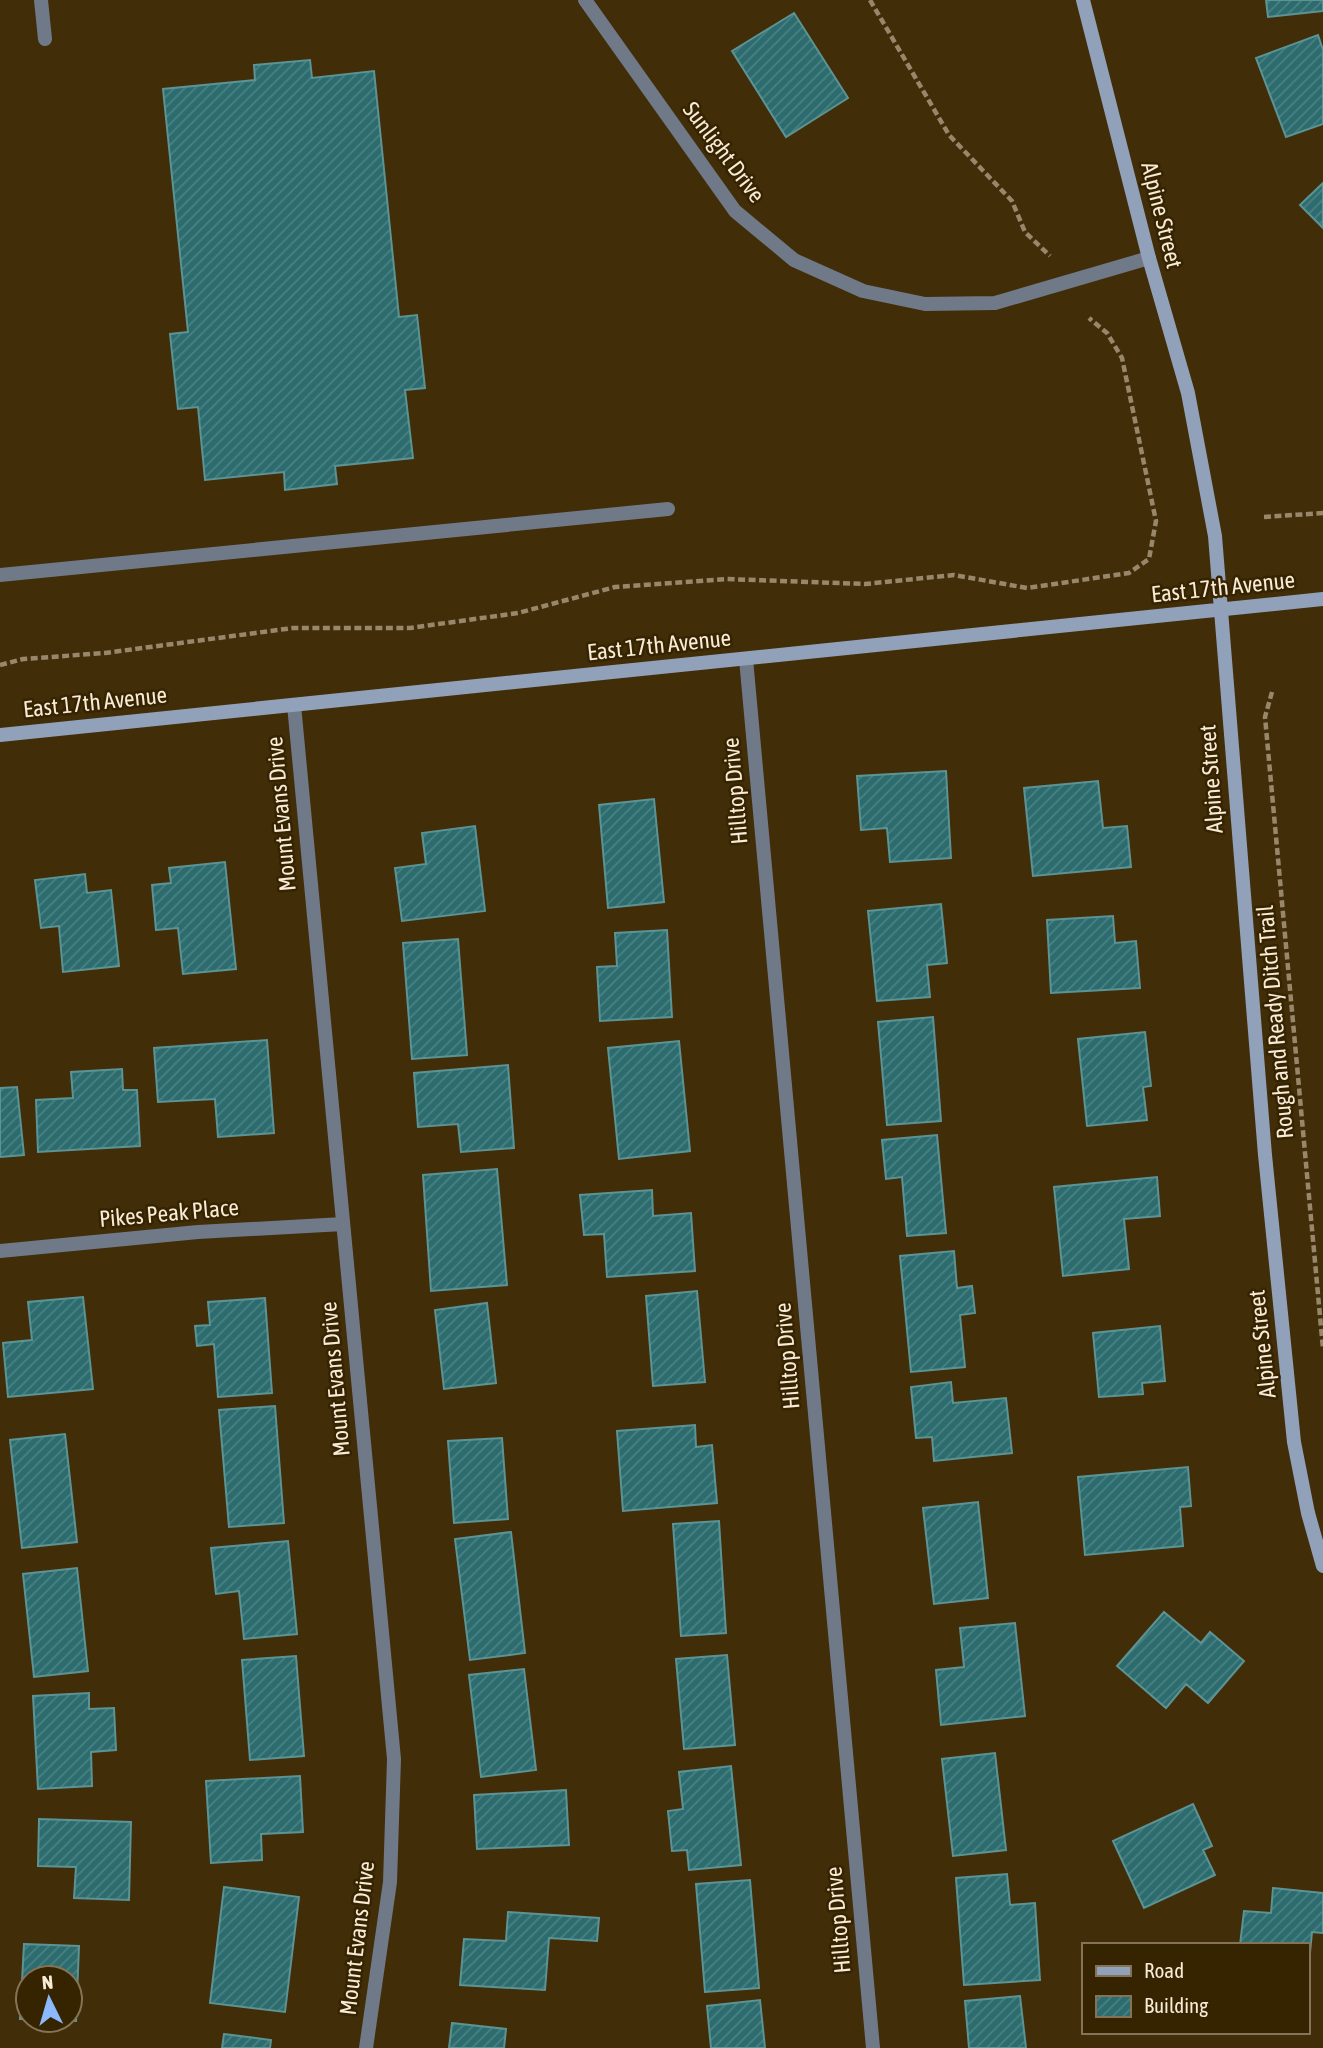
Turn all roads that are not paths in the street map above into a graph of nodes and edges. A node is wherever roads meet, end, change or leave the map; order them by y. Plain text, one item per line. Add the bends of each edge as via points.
1 (41, 0) edge
2 (585, 0) edge
3 (1083, 0) edge
4 (45, 39) dead end
5 (1149, 258) junction
6 (668, 509) dead end
7 (0, 575) edge
8 (1323, 599) edge
9 (1222, 610) junction
10 (746, 659) junction
11 (293, 705) junction
12 (0, 735) edge
13 (343, 1224) junction
14 (0, 1251) edge
15 (1323, 1566) edge
16 (366, 2048) edge
17 (873, 2048) edge

1 - 4 street
2 - 5 street, Sunlight Drive via 735,211 794,260 863,291 925,304 995,303
3 - 5 street, Alpine Street
5 - 9 street, Alpine Street via 1196,428 1215,536
6 - 7 street
8 - 9 street, East 17th Avenue
9 - 10 street, East 17th Avenue
9 - 15 street, Alpine Street via 1260,1090 1294,1442
10 - 11 street, East 17th Avenue
10 - 17 street, Hilltop Drive
11 - 12 street, East 17th Avenue
11 - 13 street, Mount Evans Drive
13 - 14 street, Pikes Peak Place
13 - 16 street, Mount Evans Drive via 394,1759 390,1882

